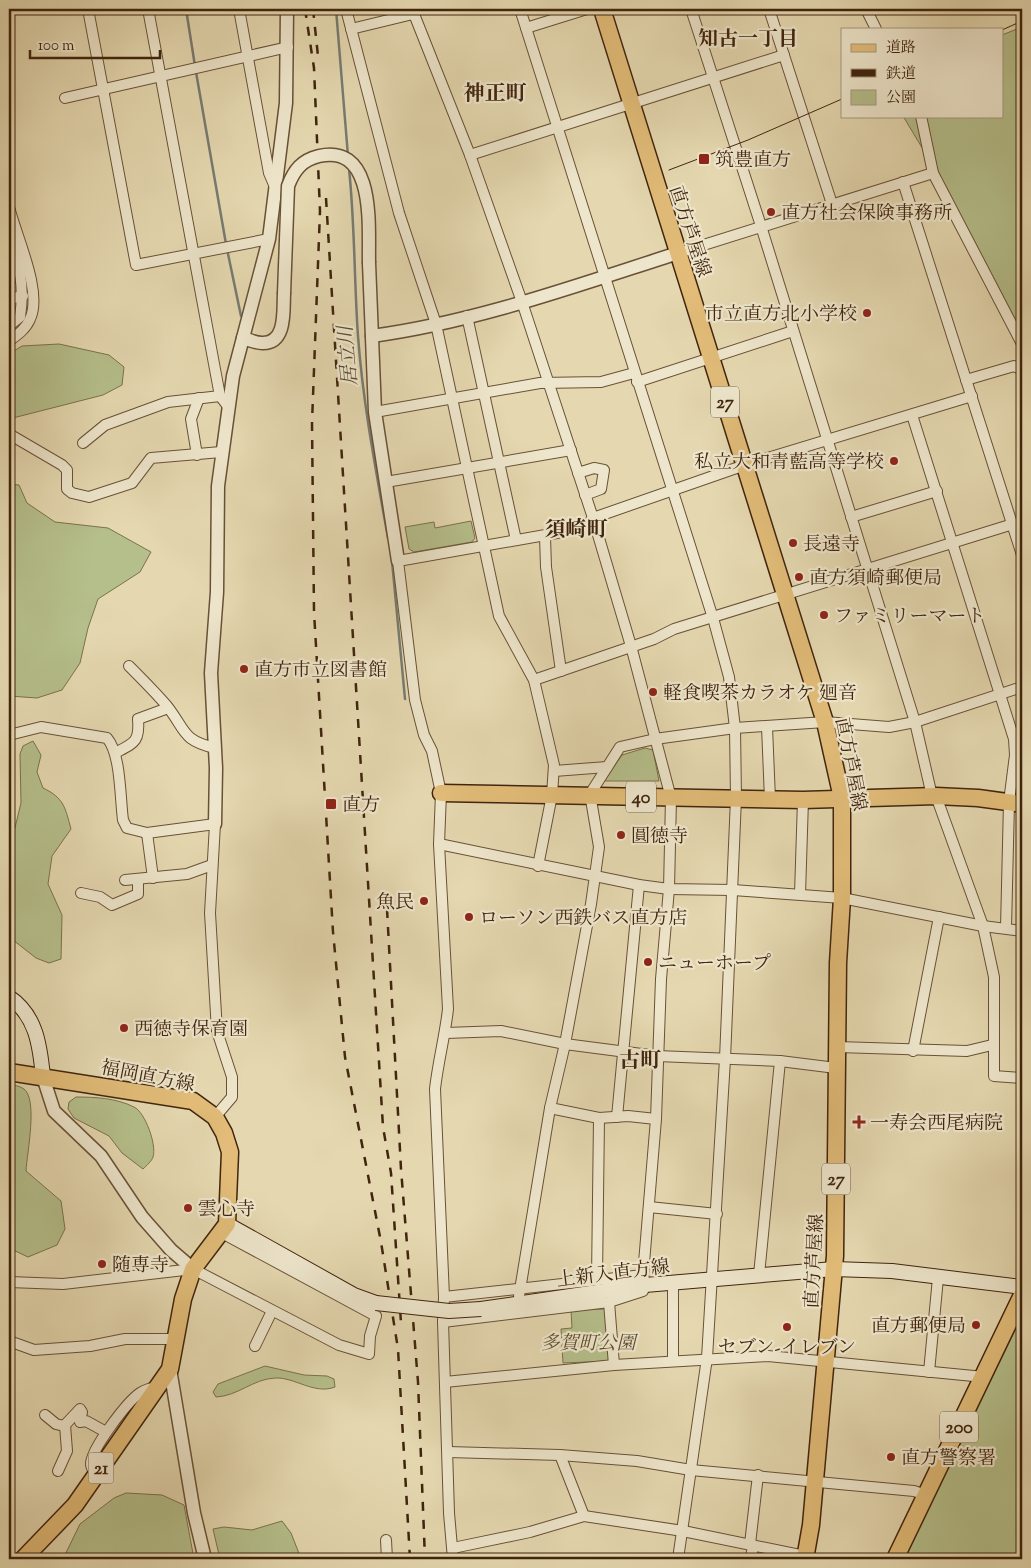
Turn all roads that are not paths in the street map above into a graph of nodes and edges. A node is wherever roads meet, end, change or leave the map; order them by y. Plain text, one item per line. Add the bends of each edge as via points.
1 (88, 9) edge
2 (148, 9) edge
3 (239, 9) edge
4 (286, 9) edge
5 (346, 9) edge
6 (520, 9) edge
7 (588, 9) edge
8 (602, 9) edge
9 (690, 9) edge
10 (769, 9) edge
11 (866, 9) edge
12 (412, 11) edge
13 (526, 28) junction
14 (876, 28) edge
15 (351, 29) junction
16 (288, 47) junction
17 (784, 55) junction
18 (248, 56) junction
19 (160, 75) junction
20 (713, 78) junction
21 (104, 90) junction
22 (65, 98) dead end
23 (631, 104) junction
24 (921, 118) edge
25 (558, 127) junction
26 (470, 155) junction
27 (933, 173) junction
28 (903, 182) junction
29 (276, 188) junction
30 (832, 204) junction
31 (9, 207) edge
32 (761, 226) junction
33 (9, 234) edge
34 (269, 239) junction
35 (15, 250) edge
36 (678, 253) junction
37 (192, 254) junction
38 (21, 270) junction
39 (9, 273) edge
40 (605, 277) junction
41 (23, 296) junction
42 (9, 300) edge
43 (522, 302) junction
44 (467, 316) junction
45 (436, 324) junction
46 (9, 326) edge
47 (793, 332) junction
48 (372, 336) junction
49 (243, 338) junction
50 (9, 341) edge
51 (1022, 344) edge
52 (711, 358) junction
53 (1022, 370) edge
54 (636, 377) junction
55 (966, 380) junction
56 (548, 382) junction
57 (484, 392) junction
58 (972, 396) junction
59 (452, 397) junction
60 (199, 398) junction
61 (223, 401) junction
62 (375, 412) junction
63 (912, 415) junction
64 (9, 434) edge
65 (828, 440) junction
66 (83, 443) dead end
67 (571, 450) junction
68 (221, 452) junction
69 (197, 455) junction
70 (500, 462) junction
71 (745, 465) junction
72 (466, 468) junction
73 (578, 473) junction
74 (386, 482) junction
75 (671, 490) junction
76 (937, 491) junction
77 (586, 495) junction
78 (851, 517) junction
79 (593, 518) junction
80 (1013, 524) junction
81 (545, 536) junction
82 (516, 540) junction
83 (953, 543) junction
84 (483, 545) junction
85 (1022, 555) edge
86 (398, 562) junction
87 (867, 570) junction
88 (785, 594) junction
89 (714, 618) junction
90 (631, 646) junction
91 (129, 666) dead end
92 (561, 670) junction
93 (534, 680) junction
94 (1022, 687) edge
95 (1001, 694) junction
96 (168, 708) junction
97 (825, 722) junction
98 (915, 722) junction
99 (767, 727) junction
100 (736, 728) junction
101 (9, 735) edge
102 (655, 739) junction
103 (215, 748) junction
104 (115, 753) junction
105 (607, 766) junction
106 (554, 771) junction
107 (441, 793) junction
108 (590, 794) junction
109 (552, 795) junction
110 (934, 796) junction
111 (671, 798) junction
112 (736, 798) junction
113 (842, 798) junction
114 (770, 799) junction
115 (803, 800) junction
116 (1016, 803) edge
117 (215, 824) junction
118 (147, 833) junction
119 (439, 844) junction
120 (212, 865) junction
121 (538, 866) junction
122 (594, 877) junction
123 (153, 878) junction
124 (138, 879) junction
125 (125, 880) dead end
126 (639, 884) junction
127 (669, 889) junction
128 (733, 890) junction
129 (81, 893) dead end
130 (800, 894) junction
131 (842, 898) junction
132 (939, 917) junction
133 (983, 926) junction
134 (1006, 928) junction
135 (1022, 931) edge
136 (9, 997) edge
137 (446, 1034) junction
138 (565, 1044) junction
139 (992, 1044) junction
140 (837, 1047) junction
141 (913, 1050) junction
142 (624, 1052) junction
143 (657, 1056) junction
144 (725, 1059) junction
145 (780, 1061) junction
146 (836, 1068) junction
147 (9, 1072) edge
148 (43, 1076) junction
149 (1022, 1078) edge
150 (550, 1108) junction
151 (215, 1117) junction
152 (616, 1117) junction
153 (600, 1118) junction
154 (656, 1119) junction
155 (650, 1208) junction
156 (716, 1214) junction
157 (225, 1228) junction
158 (834, 1268) junction
159 (192, 1269) junction
160 (759, 1275) junction
161 (938, 1278) junction
162 (597, 1279) junction
163 (713, 1279) junction
164 (644, 1280) junction
165 (9, 1282) edge
166 (673, 1283) junction
167 (1022, 1287) edge
168 (519, 1293) junction
169 (1022, 1295) edge
170 (444, 1297) junction
171 (609, 1302) junction
172 (272, 1310) junction
173 (443, 1322) junction
174 (175, 1339) junction
175 (9, 1341) edge
176 (255, 1346) dead end
177 (707, 1358) junction
178 (673, 1361) junction
179 (827, 1363) junction
180 (614, 1365) junction
181 (170, 1369) junction
182 (929, 1372) junction
183 (984, 1377) junction
184 (446, 1382) junction
185 (158, 1387) junction
186 (45, 1415) dead end
187 (65, 1425) junction
188 (106, 1432) junction
189 (448, 1452) junction
190 (560, 1455) junction
191 (691, 1470) junction
192 (58, 1471) dead end
193 (96, 1475) junction
194 (758, 1475) junction
195 (814, 1480) junction
196 (926, 1494) junction
197 (584, 1516) junction
198 (683, 1531) junction
199 (386, 1540) dead end
200 (752, 1545) junction
201 (452, 1548) junction
202 (805, 1558) edge
203 (23, 1559) edge
204 (205, 1559) edge
205 (387, 1559) edge
206 (453, 1559) edge
207 (678, 1559) edge
208 (751, 1559) edge
209 (895, 1559) edge

1 - 21 street
2 - 19 street
3 - 18 street
4 - 16 street
5 - 15 street
6 - 13 street
7 - 13 street
8 - 23 main road, 直方芦屋線 / 27
9 - 20 street
10 - 17 street
11 - 14 street
12 - 15 street
12 - 26 street
13 - 25 street
15 - 45 street via 399,213
16 - 18 street
16 - 29 street via 286,104
17 - 20 street
17 - 30 street
18 - 19 street
18 - 29 street via 269,172
19 - 21 street
19 - 37 street
20 - 23 street
20 - 32 street
21 - 22 street
21 - 37 street via 136,265
23 - 25 street
23 - 36 main road, 直方芦屋線 / 27
24 - 27 street
25 - 26 street
25 - 40 street
26 - 43 street
27 - 28 street
27 - 51 street
28 - 30 street
28 - 55 street
29 - 34 street
30 - 32 street
31 - 35 street
32 - 36 street
32 - 47 street
33 - 35 street
34 - 37 street
34 - 49 street
35 - 38 street
35 - 50 street via 28,266 34,300 31,318
36 - 40 street
36 - 52 main road, 直方芦屋線 / 27
37 - 61 street
38 - 39 street
38 - 41 street
40 - 43 street
40 - 54 street
41 - 42 street
41 - 46 street via 20,317
43 - 44 street
43 - 56 street
44 - 45 street
44 - 57 street
45 - 48 street
45 - 59 street
47 - 52 street
47 - 65 street
48 - 49 street, bridge via 367,197 363,177 354,164 339,157 323,156 310,159 292,174 288,186 283,324 278,336 263,343
48 - 62 street
49 - 61 street
52 - 54 street
52 - 71 main road, 直方芦屋線 / 27
53 - 55 street via 1014,366
54 - 56 street via 601,382
54 - 75 street
55 - 58 street
56 - 57 street
56 - 67 street
57 - 59 street
57 - 70 street
58 - 63 street
58 - 80 street
59 - 62 street
59 - 72 street
60 - 61 street
60 - 66 street via 168,402 105,424
60 - 69 street via 191,419
61 - 68 street
62 - 74 street
63 - 65 street
63 - 76 street
64 - 69 street via 62,465 68,470 67,489 89,497 132,483 152,458
65 - 71 street
65 - 78 street
67 - 70 street
67 - 73 street
68 - 69 street
68 - 103 street via 211,673
70 - 72 street
70 - 82 street
71 - 75 street
71 - 88 main road, 直方芦屋線 / 27
72 - 74 street
72 - 84 street
73 - 77 street
73 - 77 street via 594,468 604,470 602,489
74 - 86 street
75 - 79 street
75 - 89 street
76 - 78 street
76 - 83 street
77 - 79 street
78 - 87 street
79 - 81 street via 585,528
79 - 90 street
80 - 83 street
80 - 85 street
81 - 82 street
81 - 92 street via 546,567
82 - 84 street
83 - 87 street
83 - 95 street
84 - 86 street
84 - 93 street via 499,616
86 - 107 street via 414,700 432,751
87 - 88 street
87 - 98 street
88 - 89 street
88 - 97 main road, 直方芦屋線 / 27
89 - 90 street
89 - 100 street via 729,677
90 - 92 street
90 - 102 street
91 - 96 street
92 - 93 street
93 - 106 street
94 - 95 street
95 - 98 street
95 - 116 street via 1014,739
96 - 103 street via 188,737
96 - 104 street via 138,719 140,735
97 - 98 street via 872,727
97 - 99 street
97 - 113 main road, 直方芦屋線 / 27
98 - 110 street
99 - 100 street
99 - 114 street
100 - 102 street
100 - 112 street
101 - 104 street via 42,727 96,736 107,738
102 - 105 street via 620,746
102 - 111 street
103 - 117 street
104 - 118 street via 123,820 127,828
105 - 106 street
105 - 108 street
106 - 109 street
107 - 109 main road, 40
107 - 119 street
108 - 109 main road, 40
108 - 111 main road, 40
108 - 122 street via 599,847
109 - 121 street
110 - 113 main road, 40
110 - 116 main road, 40
110 - 133 street
111 - 112 main road, 40
111 - 127 street
112 - 114 main road, 40
112 - 128 street
113 - 115 main road, 40
113 - 131 main road, 直方芦屋線 / 27
114 - 115 main road, 40
115 - 130 street
116 - 134 street
117 - 118 street
117 - 120 street
118 - 123 street
119 - 121 street
119 - 137 street via 448,1009
120 - 123 street via 187,874
120 - 151 street via 210,913 217,1031 232,1077 232,1097
121 - 122 street
122 - 126 street
122 - 138 street
123 - 124 street
124 - 125 street
124 - 129 street via 138,894 112,905 100,897
126 - 127 street
126 - 142 street
127 - 128 street
127 - 143 street
128 - 130 street
128 - 144 street
130 - 131 street
131 - 132 street
131 - 140 main road, 直方芦屋線 / 27
132 - 133 street
132 - 141 street
133 - 134 street
133 - 139 street via 994,977
134 - 135 street
136 - 148 main road via 21,1004 34,1024
137 - 138 street via 501,1031
137 - 170 street via 437,1066 435,1089
138 - 142 street
138 - 150 street
139 - 141 street via 967,1051
139 - 149 street via 994,1076
140 - 141 street
140 - 146 main road, 直方芦屋線 / 27
142 - 143 street
142 - 152 street
143 - 144 street
143 - 154 street
144 - 145 street
144 - 156 street
145 - 146 street
145 - 160 street
146 - 158 main road, 直方芦屋線 / 27
147 - 148 main road, 福岡直方線
148 - 151 main road, 福岡直方線 via 193,1100
148 - 159 street via 54,1111 102,1156 142,1217
150 - 153 street
150 - 168 street
151 - 157 main road, 福岡直方線 via 230,1152
152 - 153 street
152 - 154 street
153 - 162 street
154 - 155 street
155 - 156 street
155 - 164 street
156 - 163 street
157 - 159 main road, 21
157 - 164 main road, 上新入直方線, bridge via 354,1295 376,1303 449,1311 481,1309
157 - 172 street via 376,1316 370,1336 370,1354 339,1345
158 - 160 main road, 上新入直方線
158 - 161 main road, 上新入直方線 via 892,1271
158 - 179 main road, 直方芦屋線 / 27
159 - 165 street via 64,1284
159 - 172 street
159 - 174 main road, 21
160 - 163 main road, 上新入直方線
161 - 167 main road, 上新入直方線
161 - 182 street
162 - 164 street
162 - 168 street
163 - 166 main road, 上新入直方線
163 - 177 street
164 - 166 main road, 上新入直方線
164 - 171 street via 643,1291
166 - 178 street
168 - 170 street
169 - 183 main road, 200
170 - 173 street
171 - 173 street
171 - 180 street
172 - 176 street
173 - 184 street
174 - 175 street via 125,1339 90,1346 34,1350
174 - 181 main road, 21
177 - 178 street
177 - 179 street via 768,1356
177 - 191 street
178 - 180 street
179 - 182 street
179 - 195 main road, 直方芦屋線 / 27
180 - 184 street
181 - 185 main road, 21
181 - 204 street
182 - 183 street
183 - 196 main road, 200
184 - 189 street
185 - 188 street via 148,1388 138,1395
185 - 193 main road, 21
186 - 187 street via 56,1424
187 - 188 street via 80,1409 80,1422 86,1421
187 - 192 street via 67,1451
188 - 193 street via 92,1460
189 - 190 street
189 - 201 street
190 - 191 street via 637,1461
190 - 197 street
191 - 194 street
191 - 198 street
193 - 203 main road, 21 via 75,1504
194 - 195 street
194 - 200 street
195 - 196 street
195 - 202 main road, 直方芦屋線 / 27
196 - 209 main road, 200
197 - 198 street
197 - 201 street via 530,1532
198 - 200 street
198 - 207 street
199 - 205 street
200 - 202 street
200 - 208 street
201 - 206 street

